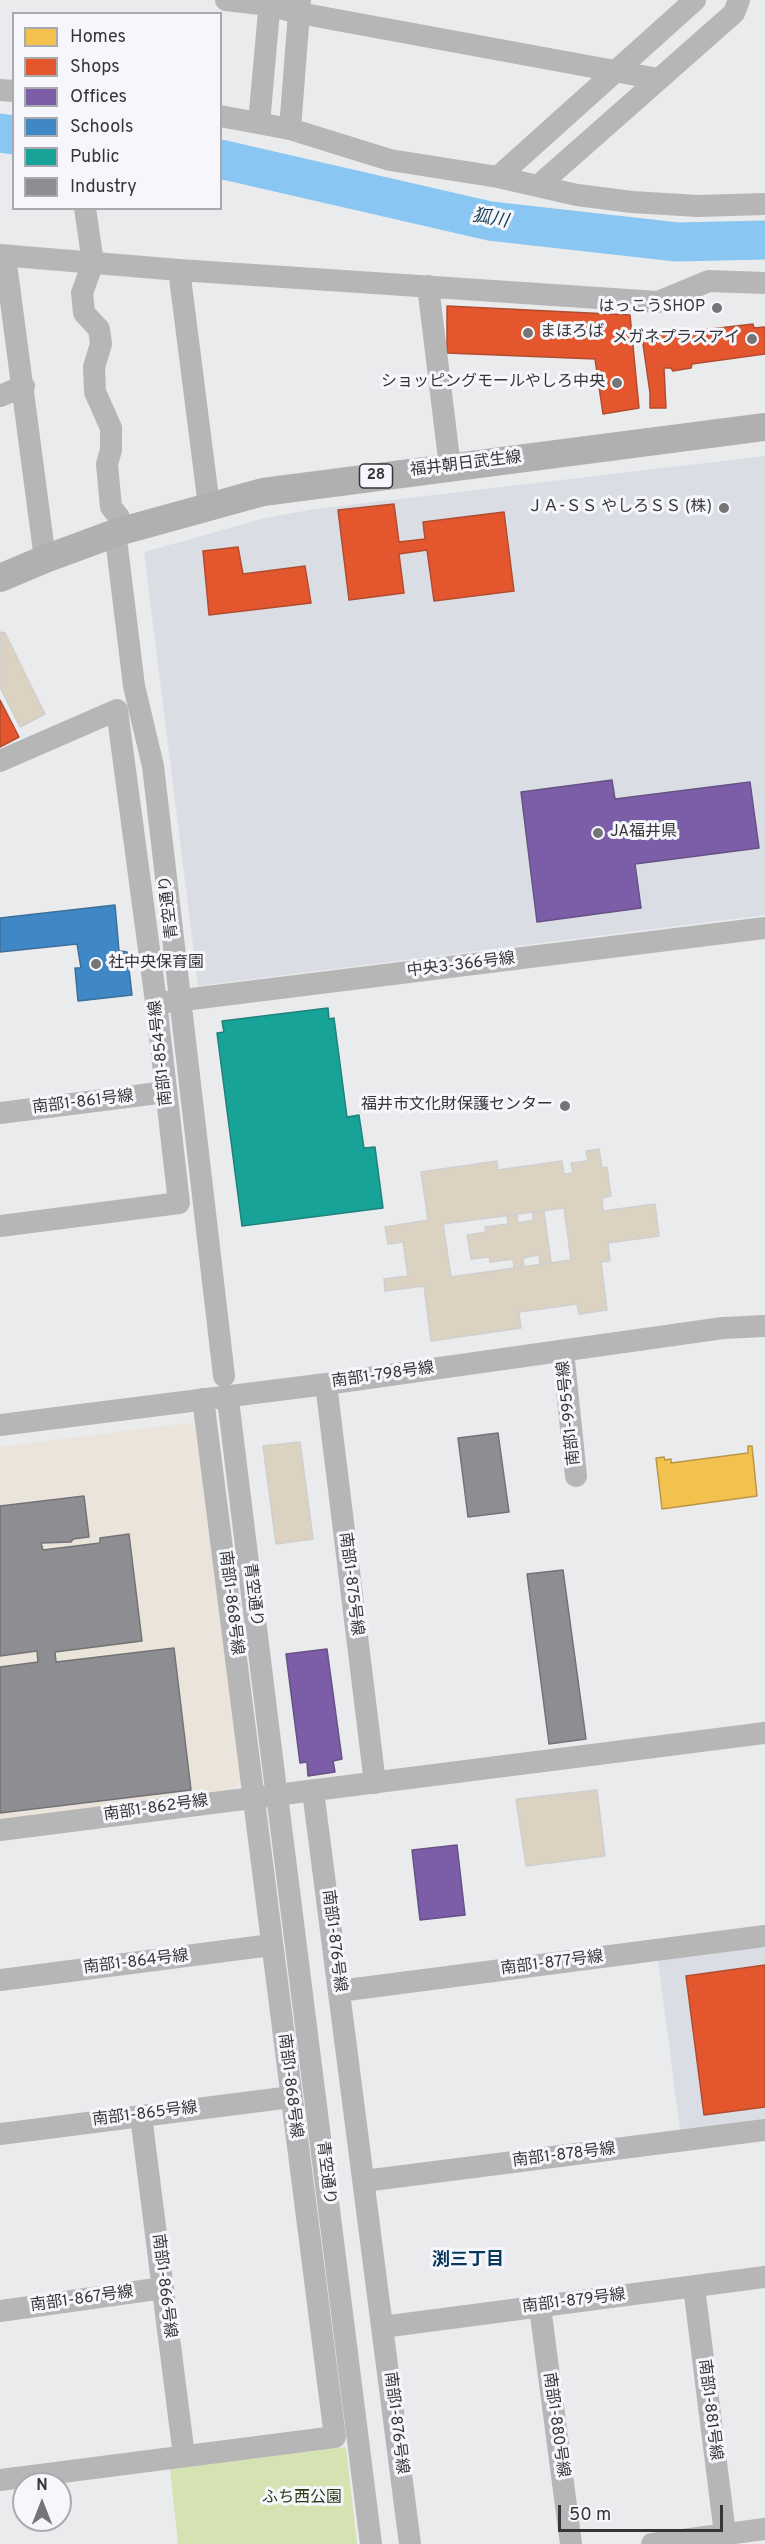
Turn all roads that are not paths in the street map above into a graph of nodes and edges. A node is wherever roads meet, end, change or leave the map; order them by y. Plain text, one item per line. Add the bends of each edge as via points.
1 (226, 0) edge
2 (695, 0) edge
3 (739, 0) edge
4 (269, 2) edge
5 (299, 7) edge
6 (614, 71) junction
7 (658, 79) junction
8 (222, 116) edge
9 (260, 123) junction
10 (290, 129) junction
11 (498, 177) junction
12 (537, 186) junction
13 (765, 204) edge
14 (85, 210) edge
15 (3, 256) edge
16 (93, 263) junction
17 (179, 270) junction
18 (765, 283) edge
19 (428, 286) junction
20 (24, 386) junction
21 (0, 396) edge
22 (765, 427) edge
23 (450, 467) junction
24 (209, 506) junction
25 (119, 517) dead end
26 (117, 547) dead end
27 (45, 559) junction
28 (0, 578) edge
29 (0, 761) edge
30 (765, 928) edge
31 (182, 1001) junction
32 (156, 1002) junction
33 (166, 1092) junction
34 (0, 1113) edge
35 (0, 1226) edge
36 (765, 1326) edge
37 (563, 1351) junction
38 (225, 1376) dead end
39 (326, 1384) junction
40 (203, 1399) junction
41 (229, 1408) dead end
42 (0, 1425) edge
43 (576, 1476) dead end
44 (765, 1733) edge
45 (375, 1783) junction
46 (313, 1791) junction
47 (254, 1796) junction
48 (0, 1830) edge
49 (765, 1936) edge
50 (271, 1945) junction
51 (0, 1980) edge
52 (339, 1991) junction
53 (291, 2097) junction
54 (141, 2116) junction
55 (765, 2130) edge
56 (0, 2134) edge
57 (363, 2181) junction
58 (765, 2277) edge
59 (694, 2287) junction
60 (164, 2288) junction
61 (540, 2307) junction
62 (0, 2311) edge
63 (382, 2327) junction
64 (184, 2456) junction
65 (0, 2480) edge
66 (765, 2529) edge
67 (725, 2534) junction
68 (371, 2544) edge
69 (410, 2544) edge
70 (571, 2544) edge
71 (652, 2544) edge

1 - 4 street
2 - 6 street
3 - 7 street via 734,13
4 - 5 street
4 - 9 street
5 - 6 street
5 - 10 street
6 - 7 street
6 - 11 street
7 - 12 street
8 - 9 street
9 - 10 street
10 - 11 street via 390,160
11 - 12 street
12 - 13 street via 632,202 698,206
14 - 16 street
15 - 16 street
15 - 20 street
16 - 17 street
16 - 25 street via 82,293 84,313 99,329 102,344 94,367 95,392 111,428 108,475 111,507
17 - 19 street
17 - 24 street
18 - 19 street via 709,281 658,302
19 - 23 street
20 - 21 street
20 - 27 street
22 - 23 main road, 福井朝日武生線 / 28
23 - 24 main road, 福井朝日武生線 / 28 via 312,484
24 - 27 main road, 福井朝日武生線 / 28 via 118,532
26 - 31 street, 青空通り via 134,686 153,766
27 - 28 main road, 福井朝日武生線 / 28
29 - 32 street, 南部1-854号線 via 117,710
30 - 31 street, 中央3-366号線
31 - 32 street, 中央3-366号線
31 - 38 street, 青空通り
32 - 33 street, 南部1-854号線
33 - 34 street, 南部1-861号線
33 - 35 street, 南部1-854号線 via 179,1203
36 - 37 street, 南部1-798号線 via 723,1328
37 - 39 street, 南部1-798号線
37 - 43 street, 南部1-995号線
39 - 40 street, 南部1-798号線
39 - 45 street, 南部1-875号線
40 - 42 street, 南部1-798号線
40 - 47 street, 南部1-868号線
41 - 68 street, 青空通り
44 - 45 street
45 - 46 street
46 - 47 street, 南部1-862号線
46 - 52 street, 南部1-876号線
47 - 48 street, 南部1-862号線
47 - 50 street, 南部1-868号線
49 - 52 street, 南部1-877号線
50 - 51 street, 南部1-864号線
50 - 53 street, 南部1-868号線
52 - 57 street, 南部1-876号線
53 - 54 street, 南部1-865号線
53 - 64 street, 南部1-868号線 via 335,2437
54 - 56 street, 南部1-865号線
54 - 60 street, 南部1-866号線
55 - 57 street, 南部1-878号線
57 - 63 street, 南部1-876号線
58 - 59 street, 南部1-879号線
59 - 61 street, 南部1-879号線
59 - 67 street, 南部1-881号線
60 - 62 street, 南部1-867号線
60 - 64 street, 南部1-866号線
61 - 63 street, 南部1-879号線
61 - 70 street, 南部1-880号線
63 - 69 street, 南部1-876号線
64 - 65 street, 南部1-868号線
66 - 67 street
67 - 71 street

